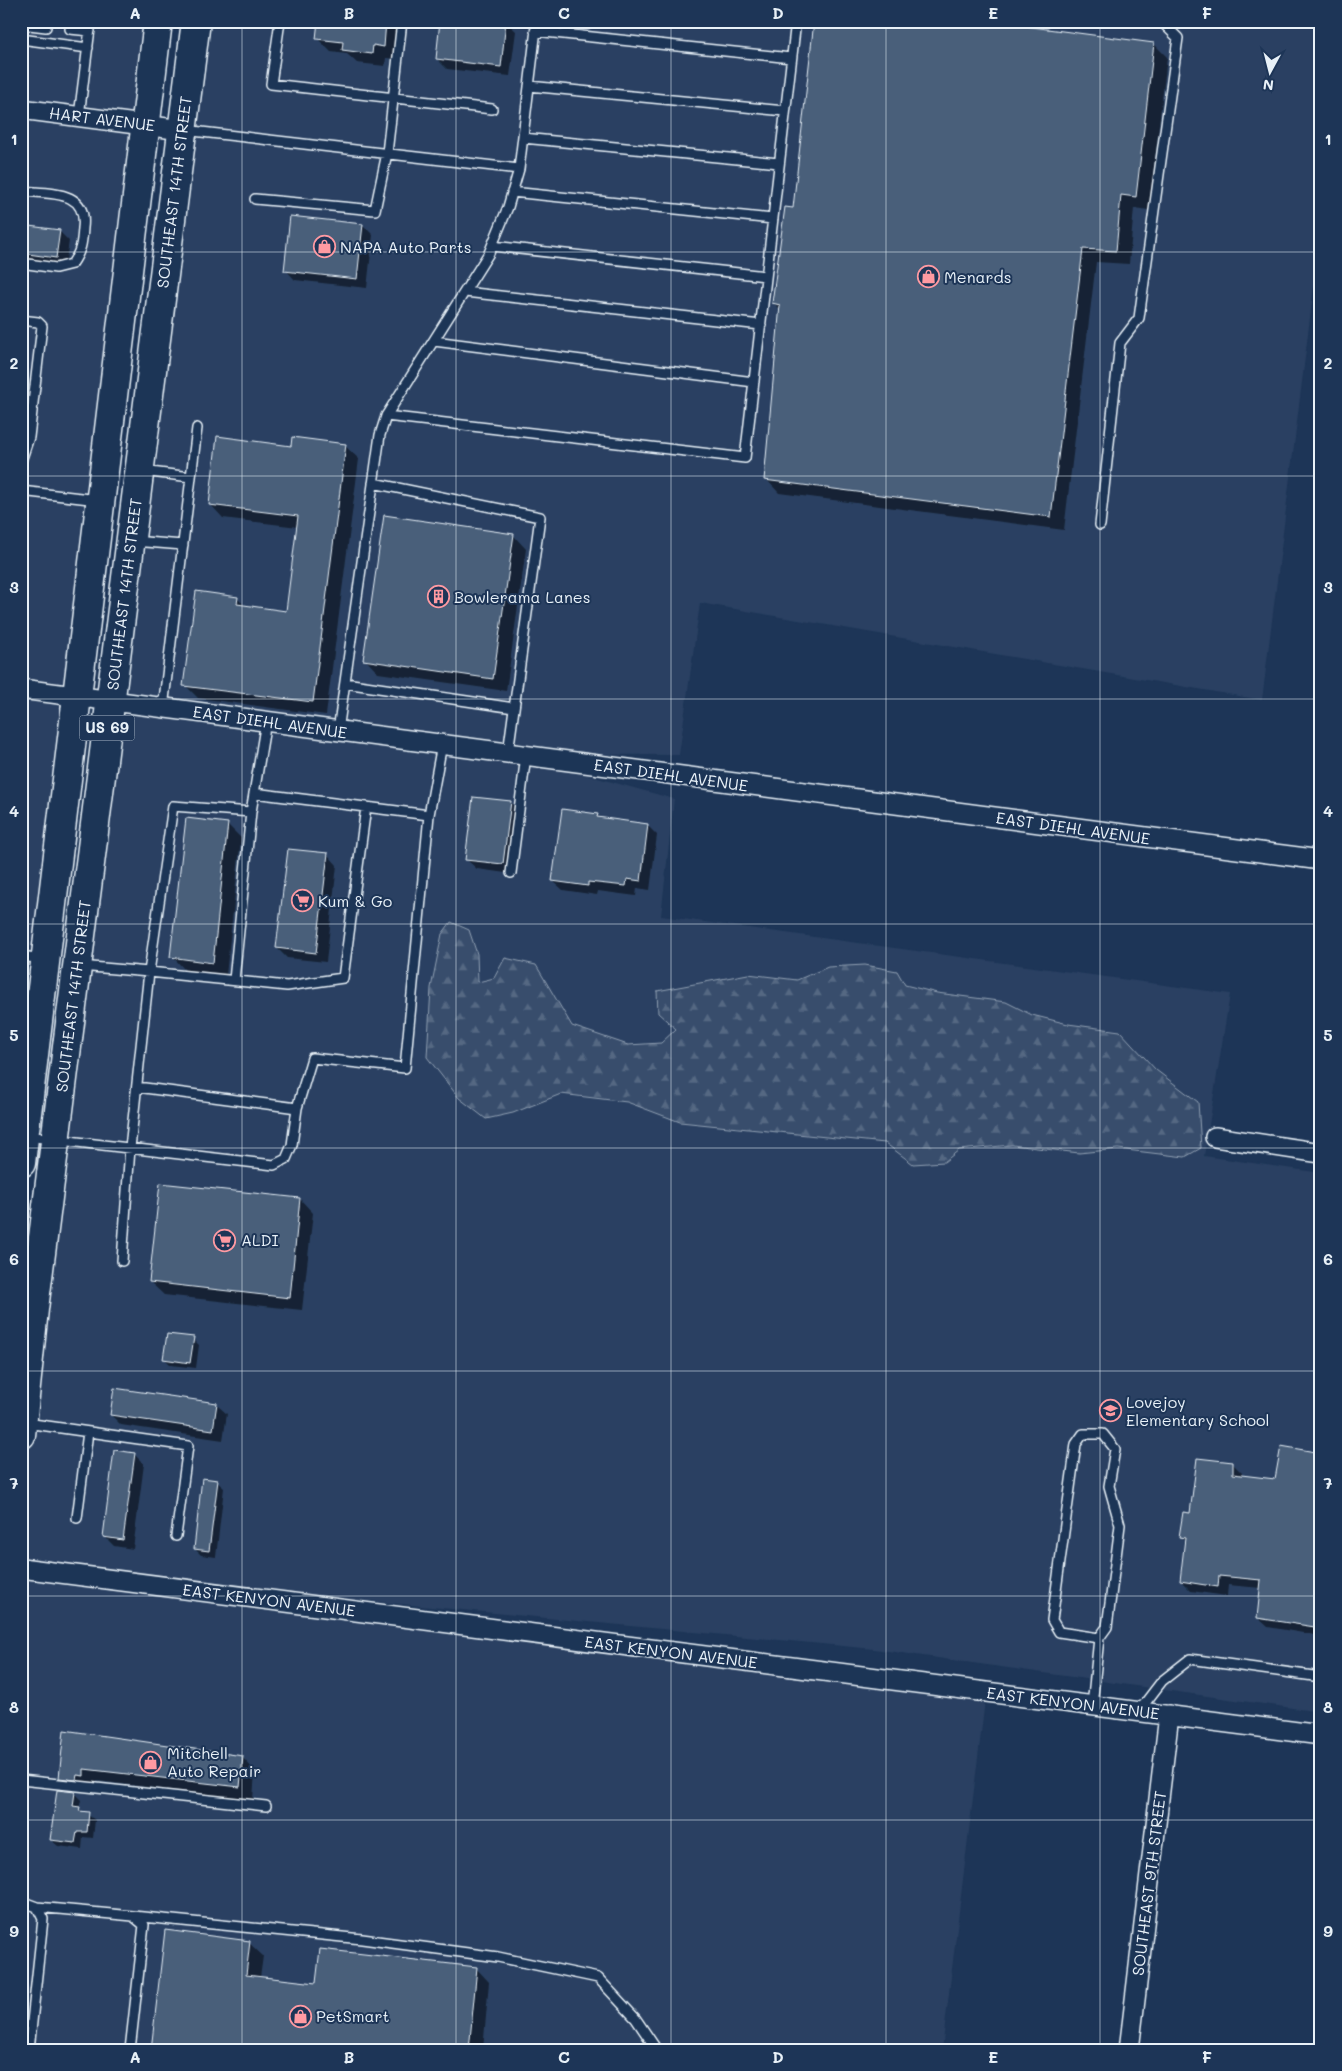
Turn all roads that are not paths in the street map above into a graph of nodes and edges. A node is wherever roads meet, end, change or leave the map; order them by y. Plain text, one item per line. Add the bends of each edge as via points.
1 (158, 21) edge
2 (196, 21) edge
3 (280, 21) edge
4 (402, 21) edge
5 (537, 21) edge
6 (796, 21) edge
7 (1161, 21) edge
8 (21, 24) edge
9 (90, 26) edge
10 (46, 27) dead end
11 (70, 29) dead end
12 (536, 31) junction
13 (21, 39) edge
14 (88, 48) junction
15 (791, 58) junction
16 (529, 86) junction
17 (393, 98) junction
18 (21, 109) edge
19 (492, 109) dead end
20 (785, 111) junction
21 (79, 116) junction
22 (146, 125) junction
23 (182, 130) junction
24 (523, 138) junction
25 (387, 154) junction
26 (779, 163) junction
27 (519, 169) junction
28 (21, 191) edge
29 (512, 192) junction
30 (255, 199) dead end
31 (773, 219) junction
32 (492, 246) junction
33 (21, 263) edge
34 (766, 276) junction
35 (465, 292) junction
36 (21, 320) edge
37 (761, 325) junction
38 (434, 341) junction
39 (754, 382) junction
40 (386, 416) junction
41 (197, 428) dead end
42 (21, 461) edge
43 (139, 471) junction
44 (191, 477) junction
45 (373, 483) junction
46 (21, 491) edge
47 (101, 500) junction
48 (1100, 525) dead end
49 (130, 540) junction
50 (183, 545) junction
51 (345, 683) junction
52 (21, 689) edge
53 (77, 696) junction
54 (110, 700) junction
55 (163, 708) junction
56 (514, 708) junction
57 (266, 721) junction
58 (338, 731) junction
59 (442, 744) junction
60 (517, 754) junction
61 (254, 793) junction
62 (366, 807) junction
63 (251, 812) junction
64 (429, 815) junction
65 (1321, 860) edge
66 (512, 873) dead end
67 (34, 958) edge
68 (77, 966) junction
69 (149, 972) junction
70 (234, 980) junction
71 (137, 1087) junction
72 (297, 1108) junction
73 (23, 1135) edge
74 (1215, 1137) dead end
75 (55, 1139) junction
76 (130, 1148) junction
77 (1321, 1153) edge
78 (21, 1163) edge
79 (122, 1261) dead end
80 (22, 1429) edge
81 (88, 1432) junction
82 (77, 1518) dead end
83 (176, 1536) dead end
84 (21, 1568) edge
85 (1099, 1638) junction
86 (1321, 1676) edge
87 (1092, 1706) junction
88 (1139, 1712) junction
89 (1169, 1715) junction
90 (1321, 1735) edge
91 (21, 1780) edge
92 (266, 1806) dead end
93 (21, 1901) edge
94 (37, 1907) junction
95 (132, 1916) junction
96 (29, 2050) edge
97 (130, 2050) edge
98 (657, 2050) edge
99 (1129, 2050) edge

1 - 22 main road, SOUTHEAST 14TH STREET / US 69
2 - 23 main road, SOUTHEAST 14TH STREET / US 69
3 - 17 lane via 271,84
4 - 17 lane
5 - 12 lane
6 - 15 lane
7 - 48 lane via 1178,38 1139,318 1120,343
8 - 10 lane
9 - 11 lane
9 - 14 lane
12 - 15 lane
12 - 16 lane
13 - 14 lane
14 - 21 lane
15 - 20 lane
16 - 20 lane
16 - 24 lane
17 - 19 lane
17 - 25 lane
18 - 21 street, HART AVENUE
20 - 26 lane
21 - 22 street, HART AVENUE
22 - 23 street, HART AVENUE
22 - 47 main road, SOUTHEAST 14TH STREET / US 69
23 - 25 lane
23 - 43 main road, SOUTHEAST 14TH STREET / US 69
24 - 26 lane
24 - 27 lane
25 - 27 lane
25 - 30 lane via 375,210
26 - 31 lane
27 - 29 lane
28 - 33 lane via 68,197 79,203 85,216 81,252 72,264 56,268
29 - 31 lane
29 - 32 lane
31 - 34 lane
32 - 34 lane
32 - 35 lane
34 - 37 lane
35 - 37 lane
35 - 38 lane
36 - 42 lane via 38,322 42,326 29,437
37 - 39 lane
38 - 39 lane
38 - 40 lane
39 - 40 lane via 745,458
40 - 45 lane
41 - 44 lane
43 - 44 lane
43 - 49 main road, SOUTHEAST 14TH STREET / US 69
44 - 50 lane
45 - 51 lane
45 - 56 lane via 540,516
46 - 47 lane
47 - 53 main road, SOUTHEAST 14TH STREET / US 69
49 - 50 lane
49 - 54 main road, SOUTHEAST 14TH STREET / US 69
50 - 55 lane
51 - 56 lane
51 - 58 lane
52 - 53 street, EAST DIEHL AVENUE
53 - 54 street, EAST DIEHL AVENUE
53 - 67 main road, SOUTHEAST 14TH STREET / US 69
54 - 55 street, EAST DIEHL AVENUE
54 - 68 main road, SOUTHEAST 14TH STREET / US 69
55 - 57 street, EAST DIEHL AVENUE
56 - 60 lane
57 - 58 street, EAST DIEHL AVENUE
57 - 61 lane
58 - 59 street, EAST DIEHL AVENUE
59 - 60 street, EAST DIEHL AVENUE
59 - 64 lane
60 - 65 street, EAST DIEHL AVENUE
60 - 66 lane
61 - 62 lane
61 - 63 lane
62 - 64 lane
62 - 70 lane via 343,978 287,986
63 - 69 lane via 173,806
63 - 70 lane
64 - 72 lane via 405,1068 312,1058
67 - 73 main road, SOUTHEAST 14TH STREET / US 69
68 - 69 lane
68 - 75 main road, SOUTHEAST 14TH STREET / US 69
69 - 70 lane
69 - 71 lane
71 - 72 lane
71 - 76 lane
72 - 76 lane via 292,1145 286,1159 274,1165
73 - 75 lane
73 - 78 main road, SOUTHEAST 14TH STREET / US 69
74 - 77 street
75 - 76 lane
75 - 80 main road, SOUTHEAST 14TH STREET / US 69
76 - 79 lane
80 - 81 lane
81 - 82 lane
81 - 83 lane via 188,1446
84 - 87 street, EAST KENYON AVENUE
85 - 85 lane via 1107,1627 1120,1525 1109,1486 1115,1449 1103,1434 1083,1434 1076,1444 1052,1620 1060,1632
85 - 87 lane
86 - 88 lane via 1190,1659 1162,1681
87 - 88 street, EAST KENYON AVENUE
88 - 89 street, EAST KENYON AVENUE
89 - 90 street, EAST KENYON AVENUE
89 - 99 street, SOUTHEAST 9TH STREET
91 - 92 lane
93 - 94 lane
94 - 95 lane
94 - 96 lane via 43,1920
95 - 97 lane via 144,1925
95 - 98 lane via 362,1939 498,1957 598,1978 636,2019

